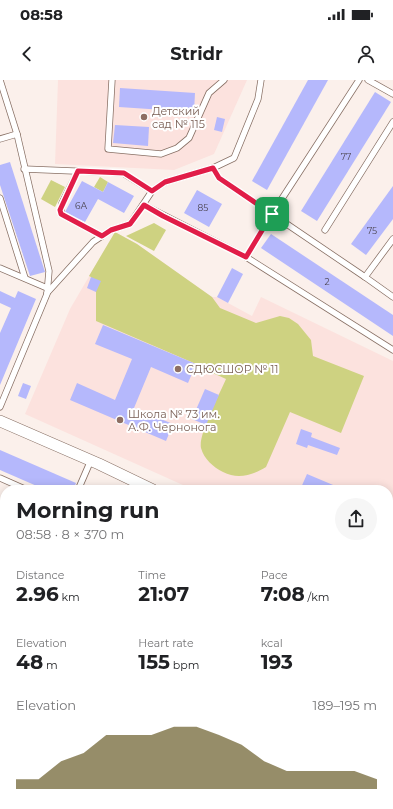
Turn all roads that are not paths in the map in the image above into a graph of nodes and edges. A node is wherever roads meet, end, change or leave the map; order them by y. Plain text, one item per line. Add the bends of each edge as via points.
1 (0, 80) edge
2 (112, 80) edge
3 (224, 80) edge
4 (261, 80) edge
5 (359, 80) edge
6 (368, 80) edge
7 (393, 94) edge
8 (393, 122) edge
9 (17, 134) junction
10 (0, 139) edge
11 (213, 168) junction
12 (24, 169) junction
13 (78, 171) junction
14 (152, 191) junction
15 (0, 198) edge
16 (144, 205) junction
17 (272, 214) junction
18 (325, 230) dead end
19 (102, 236) junction
20 (393, 239) edge
21 (246, 257) junction
22 (0, 268) edge
23 (365, 277) junction
24 (25, 278) junction
25 (47, 291) junction
26 (393, 297) edge
27 (393, 350) edge
28 (0, 407) edge
29 (0, 421) edge
30 (91, 460) junction
31 (0, 478) edge
32 (16, 485) edge
33 (80, 485) edge
34 (143, 485) edge

1 - 9 lane
2 - 3 lane via 108,149 162,154 177,148 189,138 209,93
4 - 11 lane via 258,99 234,158
5 - 17 lane
6 - 7 lane
8 - 18 lane
9 - 10 lane
9 - 12 lane
11 - 14 lane via 165,182
11 - 17 lane via 219,178
12 - 13 lane
12 - 25 lane via 49,271
13 - 14 lane via 124,173
13 - 19 lane via 62,203 61,214
14 - 16 lane
15 - 24 lane
16 - 19 lane via 130,224
16 - 21 lane
17 - 21 lane
17 - 23 lane
19 - 25 lane via 93,242
20 - 23 lane
21 - 27 lane
22 - 24 lane
23 - 26 lane
24 - 25 lane
25 - 28 lane
29 - 30 street
30 - 33 lane
30 - 34 street
31 - 32 lane

